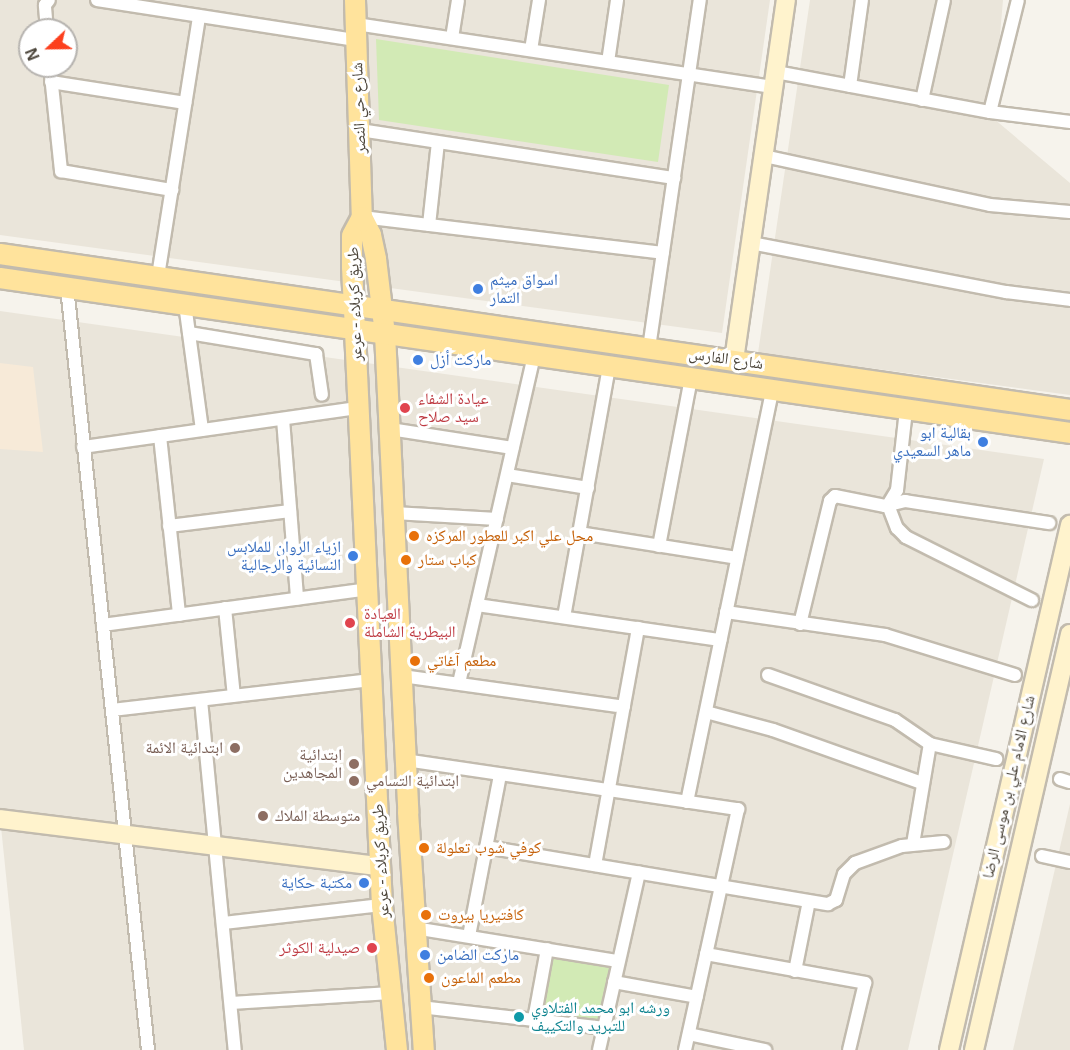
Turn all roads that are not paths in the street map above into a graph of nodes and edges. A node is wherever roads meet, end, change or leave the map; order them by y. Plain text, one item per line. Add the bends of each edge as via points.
1 (49, 0) edge
2 (98, 0) edge
3 (354, 0) edge
4 (458, 0) edge
5 (539, 0) edge
6 (617, 0) edge
7 (700, 0) edge
8 (786, 0) edge
9 (862, 0) edge
10 (944, 0) edge
11 (1018, 0) edge
12 (199, 16) junction
13 (46, 18) edge
14 (356, 32) junction
15 (452, 38) junction
16 (531, 50) junction
17 (608, 62) junction
18 (689, 74) junction
19 (51, 78) edge
20 (775, 79) junction
21 (51, 82) junction
22 (850, 86) junction
23 (922, 100) junction
24 (185, 103) junction
25 (990, 112) junction
26 (1070, 123) edge
27 (360, 130) junction
28 (438, 142) junction
29 (764, 156) junction
30 (674, 178) junction
31 (172, 190) junction
32 (1070, 212) edge
33 (362, 217) junction
34 (429, 225) junction
35 (751, 243) junction
36 (0, 254) edge
37 (663, 254) junction
38 (158, 276) junction
39 (0, 278) edge
40 (67, 287) junction
41 (273, 292) junction
42 (1070, 300) edge
43 (185, 304) junction
44 (354, 304) junction
45 (382, 309) junction
46 (268, 316) junction
47 (434, 316) junction
48 (319, 324) junction
49 (355, 329) junction
50 (189, 333) junction
51 (385, 333) junction
52 (421, 339) junction
53 (649, 348) junction
54 (534, 356) junction
55 (386, 359) junction
56 (734, 360) junction
57 (357, 365) junction
58 (609, 366) junction
59 (691, 378) junction
60 (772, 390) junction
61 (322, 395) dead end
62 (358, 408) junction
63 (1070, 409) edge
64 (906, 410) junction
65 (283, 419) junction
66 (390, 429) junction
67 (202, 430) junction
68 (1070, 433) edge
69 (160, 436) junction
70 (83, 447) junction
71 (513, 448) junction
72 (507, 475) junction
73 (588, 488) junction
74 (888, 506) junction
75 (290, 511) junction
76 (394, 513) junction
77 (497, 519) junction
78 (1049, 523) dead end
79 (1070, 525) edge
80 (169, 526) junction
81 (580, 533) junction
82 (659, 546) junction
83 (738, 558) junction
84 (369, 589) junction
85 (297, 598) junction
86 (1032, 600) dead end
87 (477, 605) junction
88 (225, 609) junction
89 (726, 612) junction
90 (179, 615) junction
91 (564, 617) junction
92 (800, 624) junction
93 (103, 625) junction
94 (638, 628) junction
95 (1070, 634) edge
96 (720, 640) junction
97 (768, 675) dead end
98 (1015, 675) dead end
99 (402, 676) junction
100 (373, 680) junction
101 (459, 683) junction
102 (234, 696) junction
103 (201, 700) junction
104 (624, 707) junction
105 (112, 710) junction
106 (706, 712) junction
107 (930, 744) junction
108 (996, 759) dead end
109 (405, 760) junction
110 (500, 775) junction
111 (922, 783) junction
112 (611, 789) junction
113 (687, 802) junction
114 (0, 819) edge
115 (125, 834) junction
116 (944, 842) dead end
117 (913, 844) junction
118 (216, 846) junction
119 (486, 847) junction
120 (1042, 855) dead end
121 (1070, 862) edge
122 (595, 865) junction
123 (380, 866) junction
124 (639, 872) junction
125 (721, 888) junction
126 (809, 902) junction
127 (382, 904) junction
128 (223, 923) junction
129 (414, 928) junction
130 (469, 936) junction
131 (547, 949) junction
132 (706, 954) junction
133 (618, 961) junction
134 (795, 970) junction
135 (614, 982) junction
136 (391, 993) junction
137 (697, 997) junction
138 (231, 1003) junction
139 (420, 1007) junction
140 (534, 1020) junction
141 (603, 1028) junction
142 (689, 1034) junction
143 (148, 1050) edge
144 (235, 1050) edge
145 (397, 1050) edge
146 (424, 1050) edge
147 (599, 1050) edge
148 (685, 1050) edge
149 (765, 1050) edge
150 (849, 1050) edge
151 (949, 1050) edge
152 (974, 1050) edge

1 - 13 street via 45,5
2 - 12 street
3 - 14 main road, شارع حي النصر
4 - 15 street
5 - 16 street
6 - 17 street
7 - 18 street
8 - 20 main road
9 - 22 street
10 - 23 street
11 - 25 street
12 - 14 street
12 - 24 street
14 - 15 street
14 - 27 main road, شارع حي النصر
15 - 16 street
16 - 17 street
17 - 18 street
18 - 20 street
18 - 30 street
19 - 21 street
20 - 22 street
20 - 29 main road
21 - 24 street
21 - 31 street via 62,171
22 - 23 street
23 - 25 street
24 - 31 street
25 - 26 street
27 - 28 street
27 - 33 main road, شارع حي النصر
28 - 30 street
28 - 34 street
29 - 32 street via 990,205
29 - 35 main road
30 - 37 street
31 - 38 street
33 - 34 street
33 - 44 main road, طريق كربلاء - عرعر via 352,236
33 - 45 main road, طريق كربلاء - عرعر via 371,235
34 - 37 street
35 - 42 street via 1006,292
35 - 56 main road
36 - 38 main road, شارع الفارس
37 - 53 street
38 - 41 main road, شارع الفارس
39 - 40 main road, شارع الفارس
40 - 43 main road, شارع الفارس
40 - 70 street
41 - 44 main road, شارع الفارس
41 - 46 main road via 281,299 281,309
43 - 46 main road, شارع الفارس
43 - 50 street
44 - 45 main road, شارع الفارس
44 - 49 main road, طريق كربلاء - عرعر
45 - 47 main road, شارع الفارس
45 - 51 main road, طريق كربلاء - عرعر
46 - 48 main road, شارع الفارس
47 - 52 main road via 420,325
47 - 53 main road, شارع الفارس
48 - 49 main road, شارع الفارس
48 - 57 main road via 342,337
49 - 51 main road, شارع الفارس
49 - 57 main road, طريق كربلاء - عرعر
50 - 61 street via 316,354
50 - 67 street
51 - 52 main road, شارع الفارس
51 - 55 main road, طريق كربلاء - عرعر
52 - 54 main road, شارع الفارس
52 - 55 main road via 395,344
53 - 56 main road, شارع الفارس
54 - 58 main road, شارع الفارس
54 - 71 street
55 - 66 main road, طريق كربلاء - عرعر
56 - 63 main road, شارع الفارس
57 - 62 main road, طريق كربلاء - عرعر
58 - 59 main road, شارع الفارس
58 - 73 street
59 - 60 main road, شارع الفارس
59 - 82 street
60 - 64 main road, شارع الفارس
60 - 83 street
62 - 65 street
62 - 84 main road, طريق كربلاء - عرعر
64 - 68 main road, شارع الفارس
64 - 74 street via 897,490
65 - 67 street
65 - 75 street
66 - 71 street
66 - 76 main road, طريق كربلاء - عرعر
67 - 69 street
69 - 70 street
69 - 80 street
70 - 93 street
71 - 72 street
72 - 73 street
72 - 77 street
73 - 81 street
74 - 78 street via 903,501
74 - 86 street via 893,522 906,537
74 - 92 street via 842,495 832,498
75 - 80 street
75 - 85 street
76 - 77 street
76 - 99 main road, طريق كربلاء - عرعر
77 - 87 street
79 - 151 main road, شارع الامام علي بن موسى الرضا
80 - 90 street
81 - 82 street
81 - 91 street
82 - 83 street
83 - 89 street
84 - 85 street
84 - 100 main road, طريق كربلاء - عرعر
85 - 88 street
87 - 91 street
87 - 101 street
88 - 90 street
88 - 102 street
89 - 92 street
89 - 96 street
90 - 93 street
91 - 94 street
92 - 98 street via 885,635
93 - 105 street
94 - 96 street
94 - 104 street
95 - 152 main road, شارع الامام علي بن موسى الرضا
96 - 106 street
97 - 107 street via 895,720
99 - 101 street
99 - 109 main road, طريق كربلاء - عرعر
100 - 102 street
100 - 123 main road, طريق كربلاء - عرعر
101 - 104 street
102 - 103 street
103 - 105 street
103 - 118 street
104 - 112 street
105 - 115 street
106 - 111 street via 773,730
106 - 113 street
107 - 108 street
107 - 111 street
109 - 110 street
109 - 129 main road, طريق كربلاء - عرعر
110 - 112 street
110 - 119 street
111 - 117 street
112 - 113 street
112 - 122 street
113 - 125 street via 738,809
114 - 115 main road
115 - 118 main road
115 - 143 street
116 - 117 street
117 - 126 street via 850,866 833,902
118 - 123 main road
118 - 128 street
119 - 122 street
119 - 130 street
120 - 121 street
122 - 124 street
123 - 127 main road, طريق كربلاء - عرعر
124 - 125 street
124 - 133 street
125 - 126 street
125 - 132 street
126 - 134 street
127 - 128 street
127 - 136 main road, طريق كربلاء - عرعر
128 - 138 street
129 - 130 street
129 - 139 main road, طريق كربلاء - عرعر
130 - 131 street
131 - 133 street
131 - 140 street
132 - 134 street
132 - 137 street
133 - 135 street
134 - 150 street via 865,983
135 - 137 street
135 - 141 street
136 - 138 street
136 - 145 main road, طريق كربلاء - عرعر
137 - 142 street
138 - 144 street
139 - 140 street
139 - 146 main road, طريق كربلاء - عرعر
140 - 141 street
141 - 147 street
142 - 148 street
142 - 149 street

